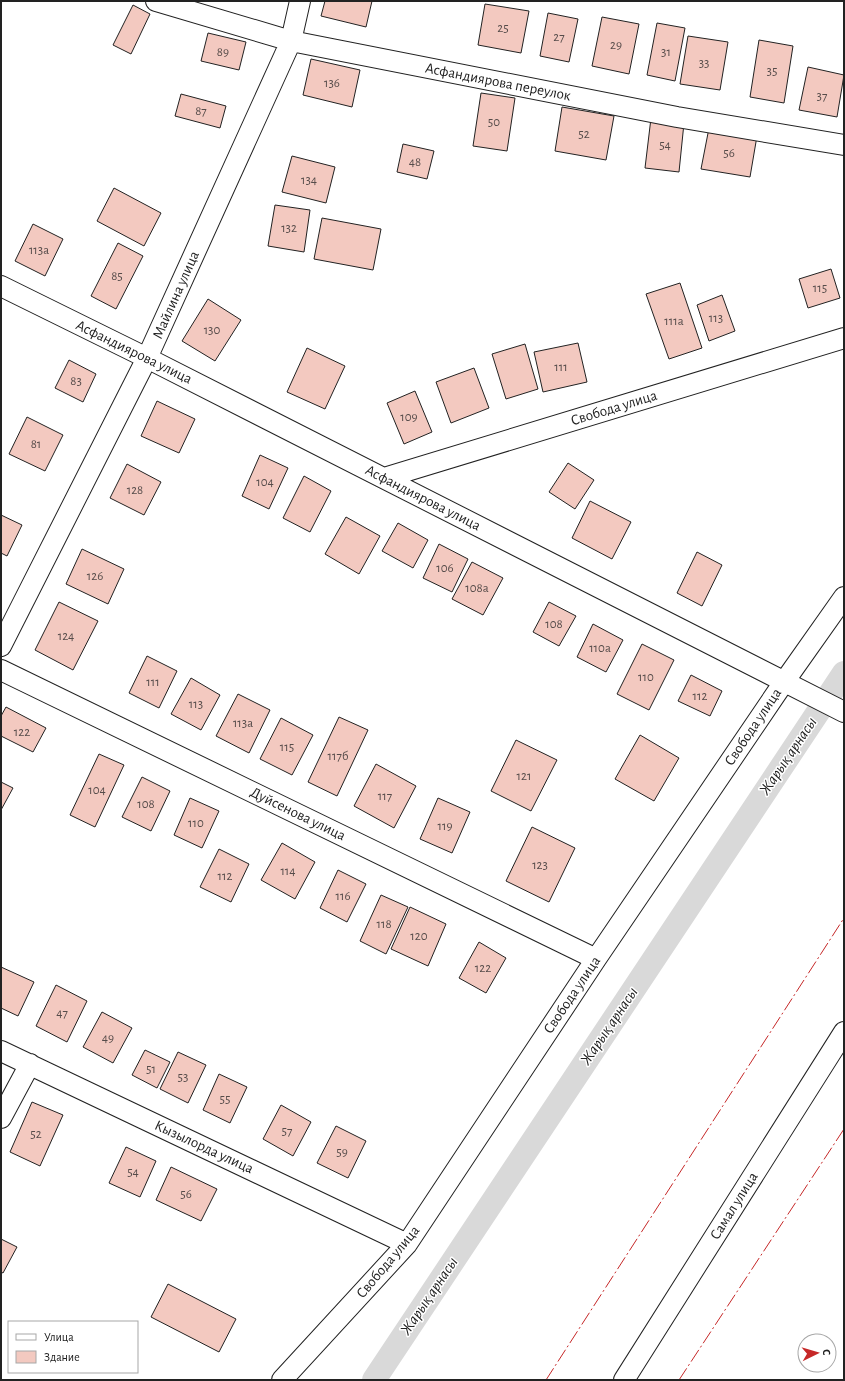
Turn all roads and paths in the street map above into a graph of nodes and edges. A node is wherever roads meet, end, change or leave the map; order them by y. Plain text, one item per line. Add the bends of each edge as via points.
1 (156, 1) edge
2 (300, 1) edge
3 (292, 41) junction
4 (844, 145) edge
5 (1, 286) edge
6 (844, 338) edge
7 (147, 358) junction
8 (384, 478) junction
9 (844, 597) edge
10 (1, 646) edge
11 (1, 670) edge
12 (784, 682) junction
13 (844, 712) edge
14 (596, 959) junction
15 (844, 1032) edge
16 (1, 1051) edge
17 (30, 1064) junction
18 (1, 1118) edge
19 (406, 1244) junction
20 (282, 1380) edge
21 (624, 1380) edge

1 - 3 street, Асфандиярова переулок
2 - 3 street, Майлина улица
3 - 4 street, Асфандиярова переулок via 677,117
3 - 7 street, Майлина улица
5 - 7 street, Асфандиярова улица
6 - 8 street, Свобода улица
7 - 8 street, Асфандиярова улица
7 - 10 street, Майлина улица
8 - 12 street, Асфандиярова улица
9 - 12 street, Свобода улица
11 - 14 street, Дуйсенова улица
12 - 13 street, Асфандиярова улица
12 - 14 street, Свобода улица
14 - 19 street, Свобода улица
15 - 21 street, Самал улица
16 - 17 street, Кызылорда улица
17 - 18 street
17 - 19 street, Кызылорда улица
19 - 20 street, Свобода улица

